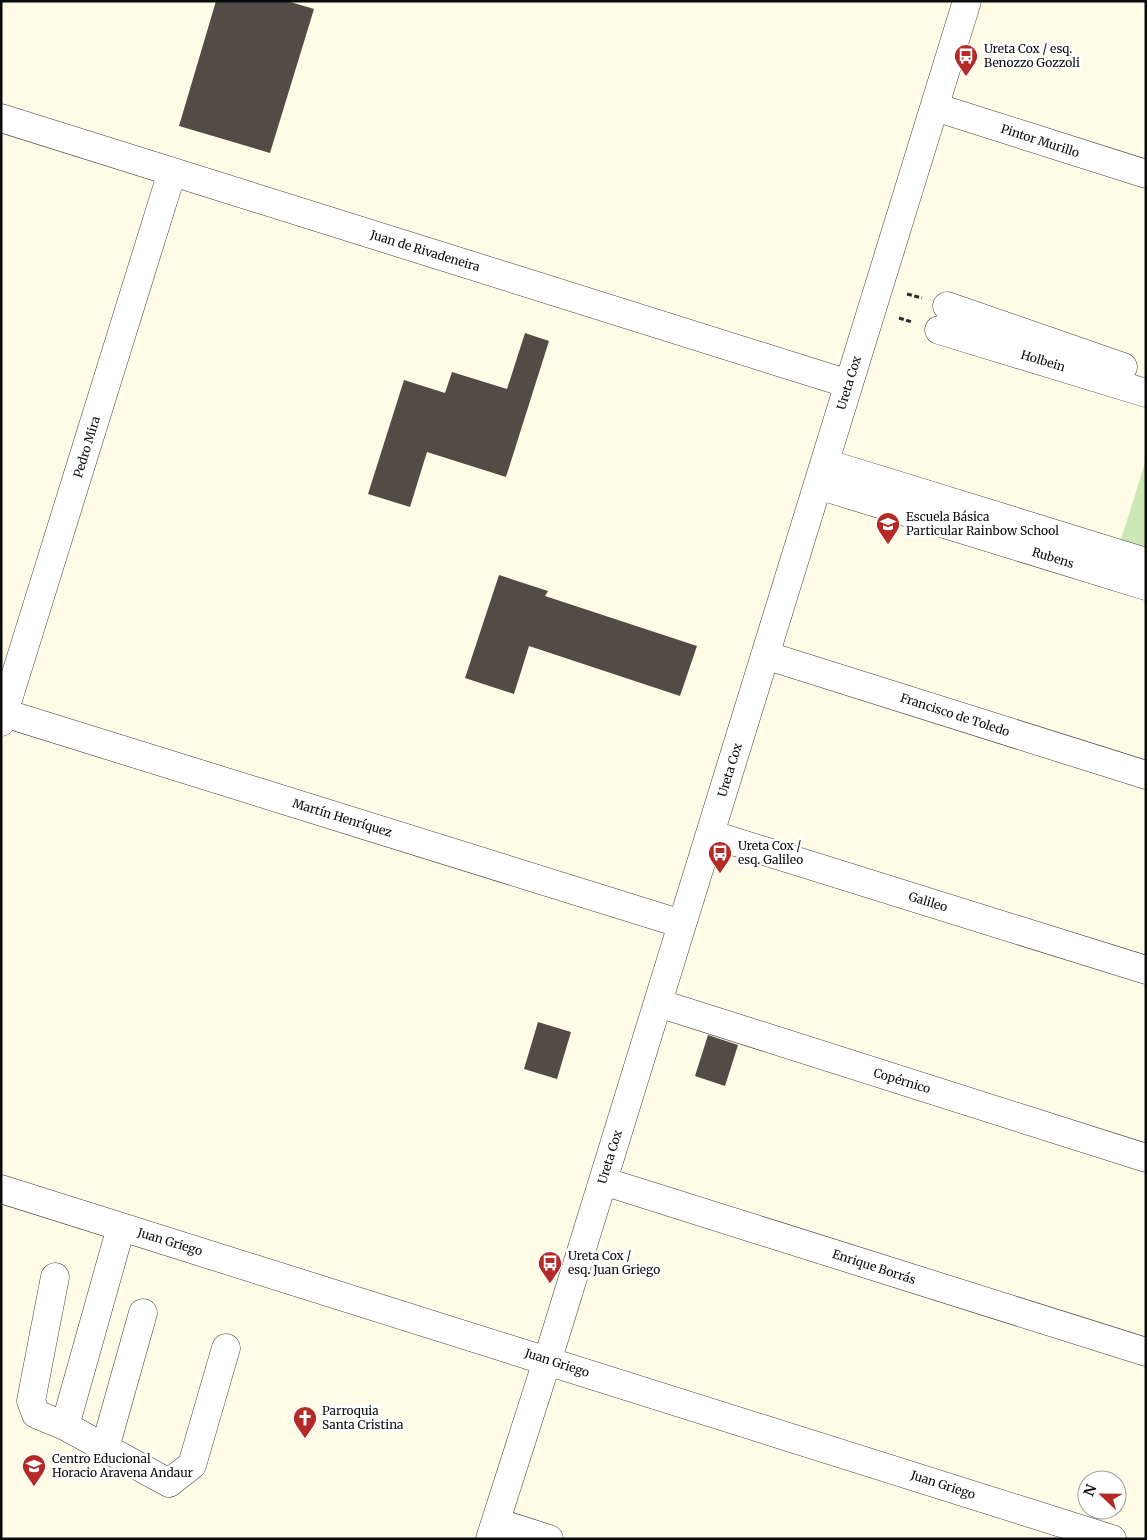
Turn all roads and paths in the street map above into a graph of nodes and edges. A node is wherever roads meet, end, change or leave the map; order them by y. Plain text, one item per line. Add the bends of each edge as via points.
1 (967, 1) edge
2 (935, 108) junction
3 (1, 118) edge
4 (172, 172) junction
5 (1146, 174) edge
6 (876, 298) junction
7 (943, 318) junction
8 (1146, 375) edge
9 (849, 384) junction
10 (1146, 393) edge
11 (821, 474) junction
12 (1146, 562) edge
13 (1146, 586) edge
14 (765, 655) junction
15 (2, 716) edge
16 (1146, 775) edge
17 (710, 834) junction
18 (682, 924) junction
19 (1146, 970) edge
20 (658, 1004) junction
21 (1146, 1158) edge
22 (605, 1172) junction
23 (1, 1189) edge
24 (121, 1227) junction
25 (55, 1277) dead end
26 (143, 1313) dead end
27 (1146, 1332) edge
28 (226, 1348) dead end
29 (1146, 1352) edge
30 (547, 1360) junction
31 (65, 1426) junction
32 (105, 1448) junction
33 (493, 1534) edge
34 (550, 1539) edge
35 (1112, 1539) edge

1 - 2 street, Ureta Cox
2 - 5 street, Pintor Murillo
2 - 6 street, Ureta Cox
3 - 4 street, Juan de Rivadeneira
4 - 9 street, Juan de Rivadeneira
4 - 15 street, Pedro Mira
6 - 7 path
6 - 7 path
6 - 9 street, Ureta Cox
7 - 8 street, Holbein
7 - 10 street, Holbein
9 - 11 street, Ureta Cox
11 - 12 street, Rubens
11 - 13 street, Rubens
11 - 14 street, Ureta Cox
14 - 16 street, Francisco de Toledo
14 - 17 street, Ureta Cox
15 - 18 street, Martín Henríquez
17 - 18 street, Ureta Cox
17 - 19 street, Galileo
18 - 20 street, Ureta Cox
20 - 21 street, Copérnico
20 - 22 street, Ureta Cox
22 - 27 street, Enrique Borrás
22 - 29 street, Enrique Borrás
22 - 30 street, Ureta Cox
23 - 24 street, Juan Griego
24 - 30 street, Juan Griego
24 - 31 street
25 - 31 street via 31,1401 36,1414
26 - 32 street
28 - 32 street via 192,1465 170,1483
30 - 33 street, Ureta Cox
30 - 35 street, Juan Griego
31 - 32 street
33 - 34 street

